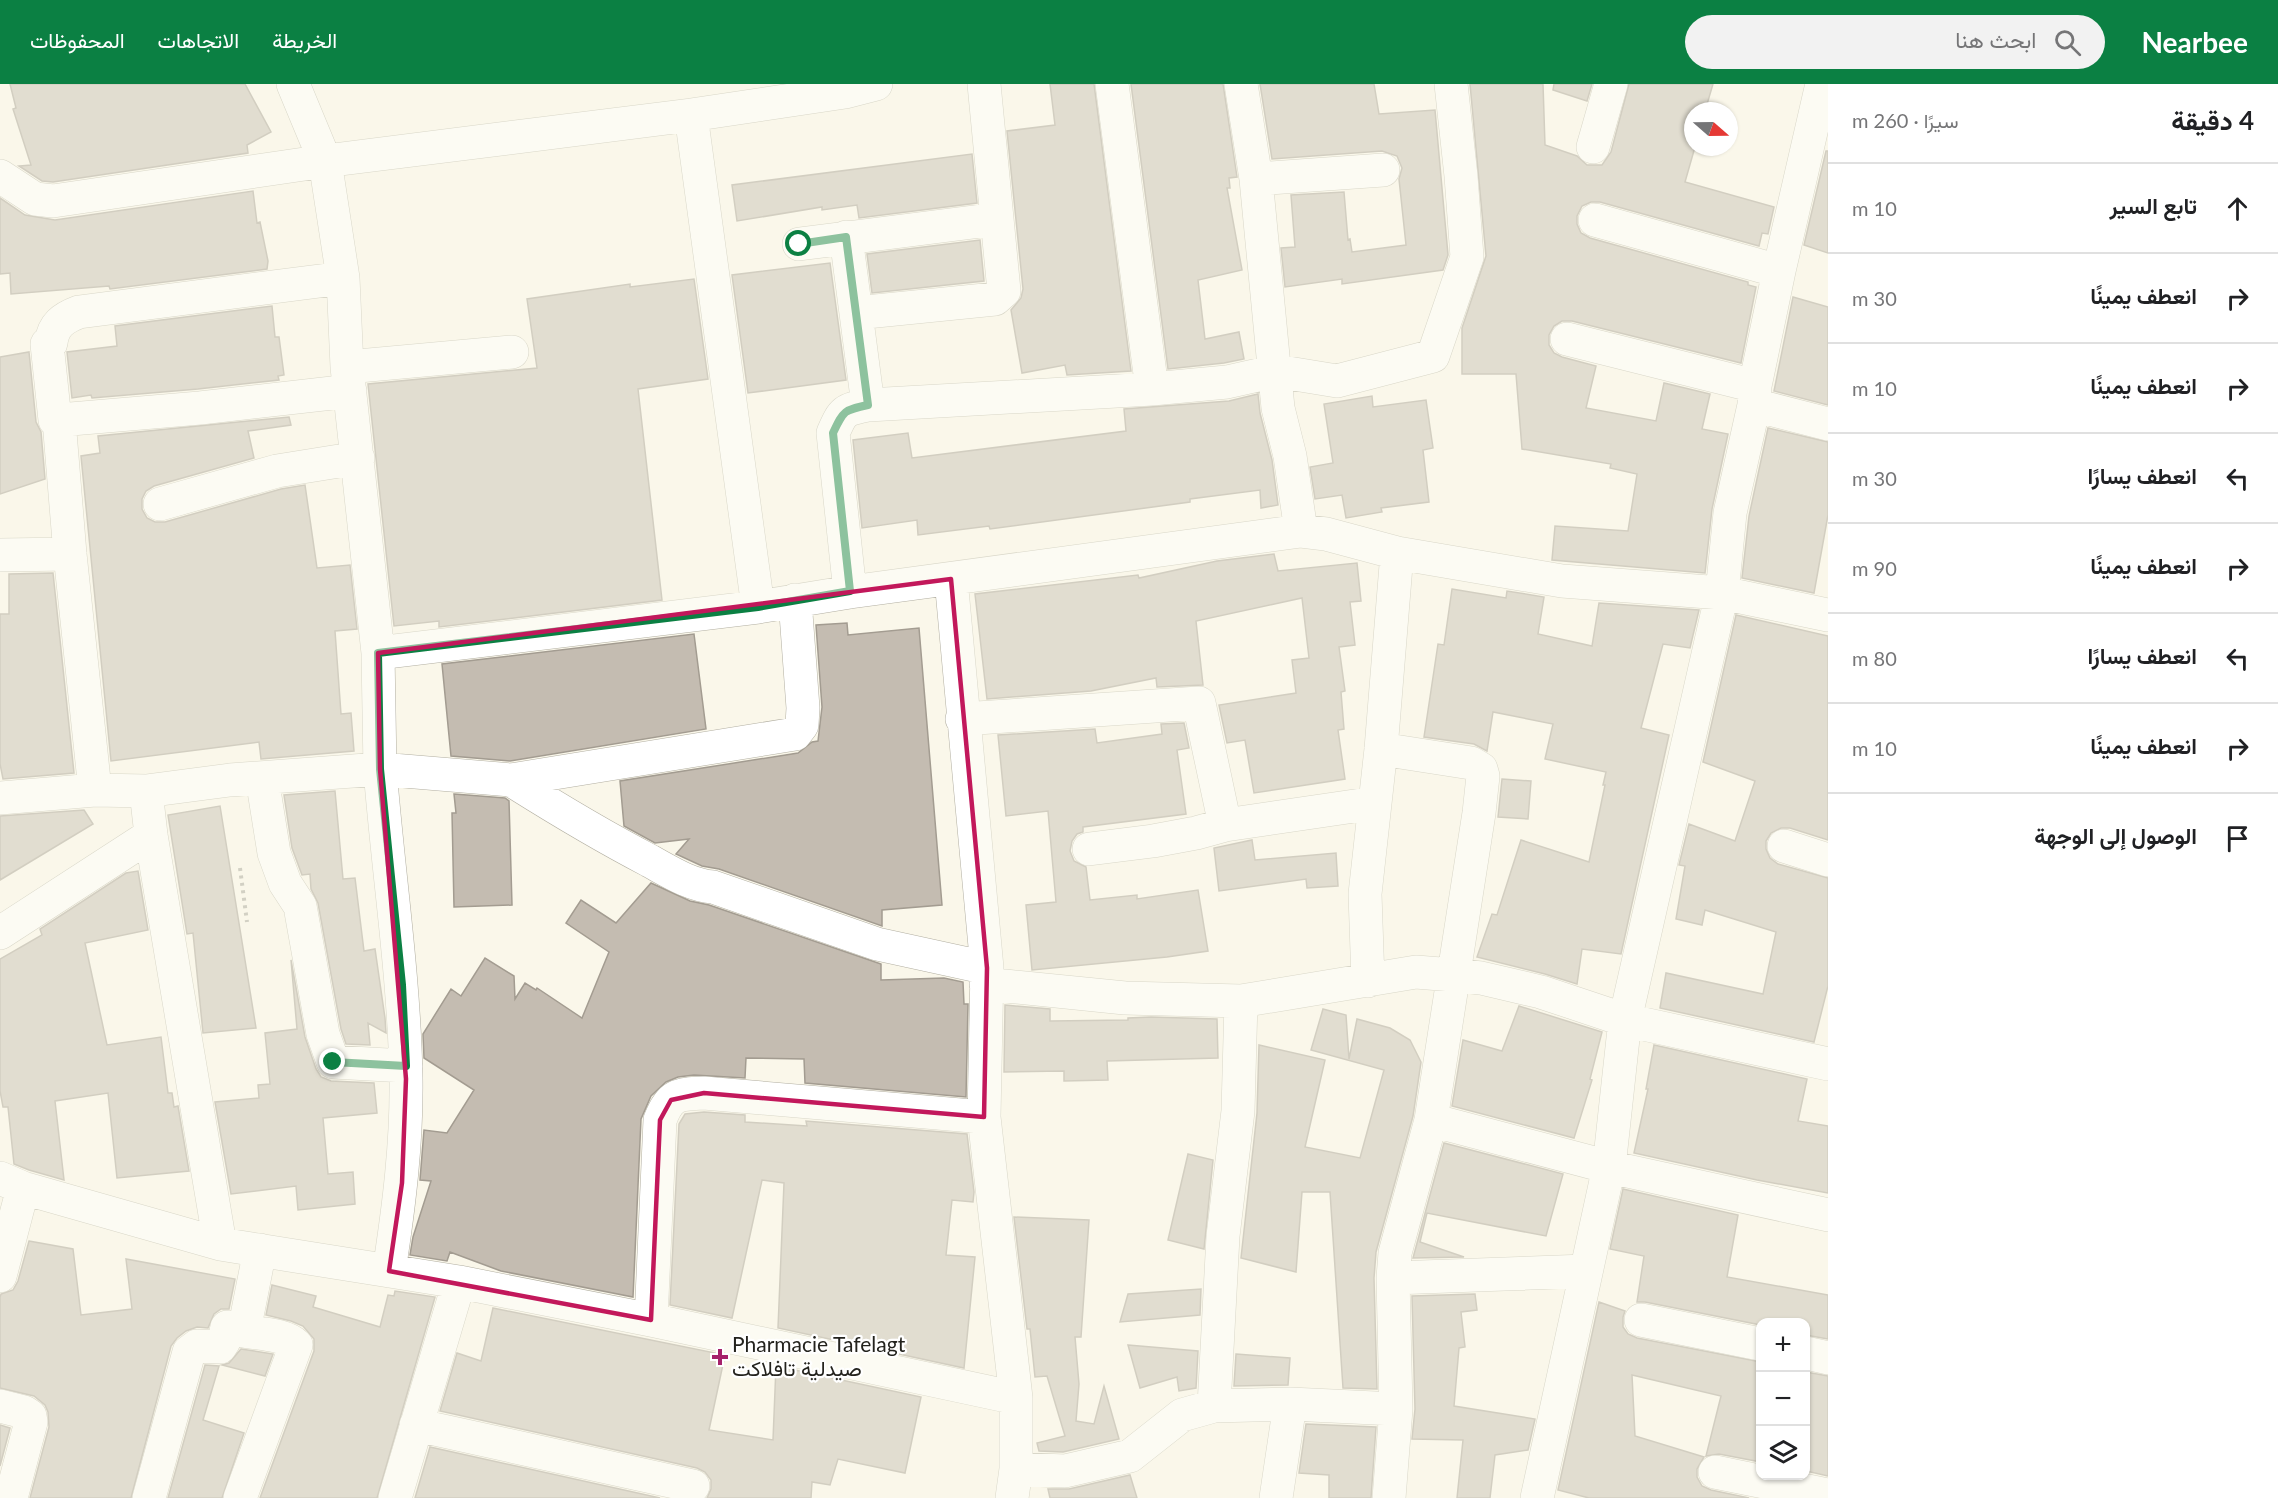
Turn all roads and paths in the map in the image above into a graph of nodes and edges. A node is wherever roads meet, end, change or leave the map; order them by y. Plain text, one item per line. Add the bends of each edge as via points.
1 (293, 84) edge
2 (984, 84) edge
3 (1112, 84) edge
4 (1241, 84) edge
5 (1451, 84) edge
6 (1611, 84) edge
7 (1822, 84) edge
8 (856, 87) edge
9 (691, 115) junction
10 (1593, 147) dead end
11 (325, 161) junction
12 (1383, 170) dead end
13 (0, 176) edge
14 (1256, 179) junction
15 (997, 219) junction
16 (1595, 220) dead end
17 (846, 237) junction
18 (799, 244) dead end
19 (1779, 271) junction
20 (343, 278) junction
21 (856, 314) junction
22 (1567, 339) dead end
23 (512, 352) dead end
24 (1276, 371) junction
25 (349, 379) junction
26 (1152, 390) junction
27 (1754, 395) junction
28 (868, 405) junction
29 (59, 420) junction
30 (1828, 424) edge
31 (358, 458) junction
32 (160, 504) dead end
33 (1301, 531) junction
34 (70, 554) junction
35 (1397, 554) junction
36 (0, 555) edge
37 (951, 579) junction
38 (850, 591) junction
39 (1722, 593) junction
40 (795, 600) junction
41 (758, 607) junction
42 (1828, 615) edge
43 (378, 653) junction
44 (962, 719) junction
45 (1381, 749) junction
46 (380, 769) junction
47 (262, 778) junction
48 (511, 780) junction
49 (95, 790) junction
50 (146, 791) junction
51 (0, 798) edge
52 (1375, 803) junction
53 (1225, 825) junction
54 (151, 835) junction
55 (1784, 846) dead end
56 (1089, 849) dead end
57 (1828, 860) edge
58 (0, 933) edge
59 (1453, 975) junction
60 (987, 976) junction
61 (1368, 981) junction
62 (1241, 1001) junction
63 (1625, 1020) junction
64 (1828, 1064) edge
65 (406, 1066) junction
66 (984, 1117) junction
67 (1431, 1120) junction
68 (1609, 1167) junction
69 (12, 1183) edge
70 (1828, 1215) edge
71 (220, 1244) junction
72 (260, 1250) junction
73 (389, 1271) junction
74 (1586, 1271) junction
75 (0, 1276) edge
76 (1393, 1278) junction
77 (459, 1282) junction
78 (651, 1320) junction
79 (1641, 1320) dead end
80 (244, 1330) junction
81 (1756, 1343) edge
82 (1810, 1354) edge
83 (1828, 1358) edge
84 (1016, 1398) junction
85 (1290, 1404) junction
86 (0, 1406) edge
87 (1214, 1406) junction
88 (1396, 1408) junction
89 (416, 1425) junction
90 (1715, 1472) dead end
91 (1014, 1484) edge
92 (693, 1486) dead end
93 (1828, 1495) edge
94 (11, 1498) edge
95 (149, 1498) edge
96 (240, 1498) edge
97 (394, 1498) edge
98 (1276, 1498) edge
99 (1389, 1498) edge
100 (1537, 1498) edge

1 - 11 street
2 - 15 street
3 - 26 street
4 - 14 street
5 - 24 street via 1467,257 1433,356 1337,381
6 - 10 street
7 - 19 street
8 - 9 street
9 - 11 street
9 - 41 street
11 - 13 street via 53,201 35,199
11 - 20 street
12 - 14 street
14 - 24 street
15 - 17 street
15 - 21 street via 1005,283 1002,295 995,299
16 - 19 street
17 - 18 street
17 - 21 street
19 - 27 street
20 - 25 street
20 - 29 street via 79,312 65,317 47,344
21 - 28 street
22 - 27 street
23 - 25 street
24 - 26 street via 1227,382
24 - 33 street via 1278,408
25 - 29 street via 200,408
25 - 31 street
26 - 28 street
27 - 30 street
27 - 39 street via 1730,513
28 - 38 street via 846,409 833,433
29 - 34 street
31 - 32 street via 277,471
31 - 43 street
33 - 35 street
33 - 37 street
34 - 36 street
34 - 49 street
35 - 39 street via 1562,581
35 - 45 street
37 - 38 street
37 - 44 street
38 - 40 street
39 - 42 street
39 - 63 street
40 - 41 street
40 - 48 street via 803,708 802,725 795,734
41 - 43 street
43 - 46 street
44 - 53 street via 1199,703
44 - 60 street
45 - 52 street
45 - 59 street via 1471,763 1481,769 1479,813
46 - 47 street
46 - 48 street
46 - 65 street via 402,985
47 - 50 street
47 - 65 street via 274,853 285,883 300,906 323,1034 333,1062
48 - 60 street via 599,835 669,872 877,944
49 - 50 street
49 - 51 street
50 - 54 street
52 - 53 street
52 - 61 street via 1365,894
53 - 56 street via 1175,837
54 - 58 street
54 - 71 street
55 - 57 street
59 - 61 street via 1416,972
59 - 63 street via 1541,992
59 - 67 street
60 - 62 street via 1125,998
60 - 66 street
61 - 62 street
62 - 87 street via 1238,1111 1223,1236
63 - 64 street
63 - 68 street
65 - 73 street via 402,1183
66 - 78 street via 704,1093 681,1094 671,1100 660,1120
66 - 84 street
67 - 68 street
67 - 76 street via 1395,1253
68 - 70 street
68 - 74 street
69 - 71 street
69 - 75 street
71 - 72 street
72 - 73 street
72 - 80 street
73 - 77 street
74 - 76 street
74 - 100 street
76 - 88 street
77 - 78 street
77 - 89 street
78 - 84 street
79 - 81 street
80 - 95 street via 227,1327 220,1347 197,1346 189,1352
80 - 96 street via 296,1345
82 - 83 street
84 - 91 street
85 - 87 street
85 - 88 street
85 - 98 street
86 - 94 street via 24,1412 31,1422
87 - 91 street via 1182,1415 1130,1456
88 - 99 street
89 - 92 street
89 - 97 street
90 - 93 street

